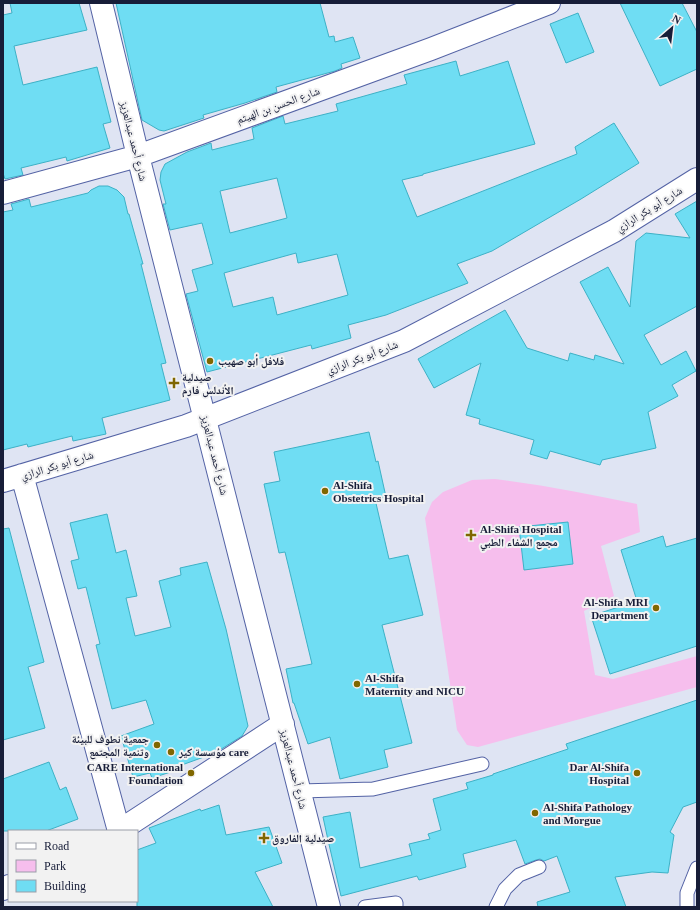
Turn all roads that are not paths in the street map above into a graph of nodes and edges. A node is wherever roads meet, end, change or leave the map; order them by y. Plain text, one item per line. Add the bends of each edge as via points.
1 (101, 3) edge
2 (549, 3) edge
3 (138, 156) junction
4 (697, 179) edge
5 (3, 193) edge
6 (205, 418) junction
7 (13, 478) edge
8 (283, 724) junction
9 (482, 764) dead end
10 (300, 791) junction
11 (119, 830) edge
12 (121, 830) edge
13 (539, 867) dead end
14 (697, 868) edge
15 (329, 907) edge
16 (365, 907) edge
17 (396, 907) edge
18 (496, 907) edge
19 (687, 907) edge

1 - 3 street, شارع أحمد عبدالعزيز
2 - 3 street, شارع الحسن بن الهيثم
3 - 5 street, شارع الحسن بن الهيثم
3 - 6 street, شارع أحمد عبدالعزيز
4 - 6 street, شارع أبو بكر الرازي via 614,231 404,341
6 - 7 street, شارع أبو بكر الرازي
6 - 8 street, شارع أحمد عبدالعزيز
7 - 11 street
8 - 10 street, شارع أحمد عبدالعزيز
8 - 12 street
9 - 10 lane via 374,789
10 - 15 street, شارع أحمد عبدالعزيز
13 - 18 lane via 519,875 505,889
14 - 19 lane via 687,893
16 - 17 lane via 396,903

